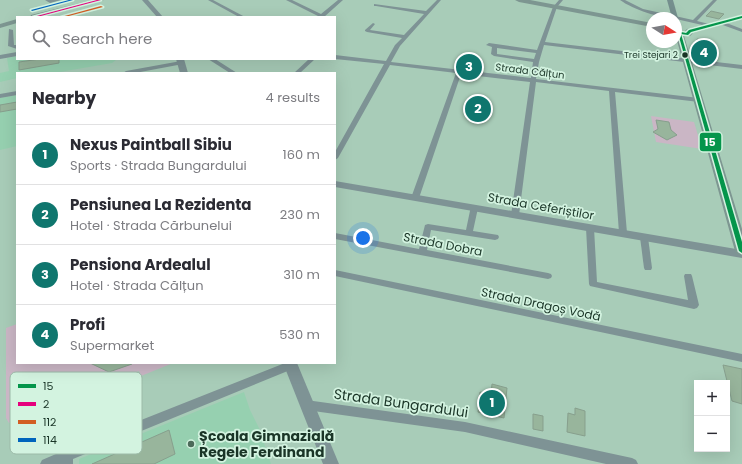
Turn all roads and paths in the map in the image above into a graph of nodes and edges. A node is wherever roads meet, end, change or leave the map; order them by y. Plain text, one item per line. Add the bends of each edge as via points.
1 (47, 0) edge
2 (59, 0) edge
3 (100, 0) edge
4 (145, 0) edge
5 (210, 0) edge
6 (288, 0) edge
7 (341, 0) edge
8 (439, 0) edge
9 (519, 0) edge
10 (561, 0) edge
11 (622, 0) edge
12 (670, 0) edge
13 (715, 0) edge
14 (376, 5) dead end
15 (555, 7) junction
16 (647, 12) edge
17 (673, 12) edge
18 (427, 13) junction
19 (38, 16) edge
20 (159, 16) edge
21 (241, 16) edge
22 (321, 16) edge
23 (742, 18) edge
24 (16, 21) edge
25 (694, 22) junction
26 (722, 23) junction
27 (1, 24) edge
28 (373, 24) dead end
29 (646, 24) edge
30 (682, 24) edge
31 (711, 26) junction
32 (14, 29) edge
33 (682, 29) edge
34 (742, 31) edge
35 (405, 37) junction
36 (542, 43) junction
37 (682, 44) edge
38 (488, 45) dead end
39 (16, 47) edge
40 (495, 47) dead end
41 (539, 52) junction
42 (16, 54) edge
43 (0, 57) edge
44 (336, 57) edge
45 (213, 60) edge
46 (311, 60) edge
47 (687, 60) junction
48 (180, 61) edge
49 (536, 61) junction
50 (388, 64) junction
51 (742, 67) edge
52 (130, 72) edge
53 (184, 72) edge
54 (232, 72) edge
55 (298, 72) edge
56 (459, 72) junction
57 (533, 80) junction
58 (612, 90) junction
59 (16, 93) edge
60 (0, 96) edge
61 (699, 100) junction
62 (336, 156) edge
63 (336, 184) edge
64 (414, 198) junction
65 (474, 208) junction
66 (516, 215) junction
67 (590, 228) junction
68 (469, 233) junction
69 (623, 233) junction
70 (740, 235) edge
71 (336, 236) edge
72 (495, 237) dead end
73 (644, 237) junction
74 (742, 252) edge
75 (422, 253) junction
76 (648, 268) dead end
77 (336, 273) edge
78 (548, 276) dead end
79 (688, 276) dead end
80 (742, 358) edge
81 (291, 364) edge
82 (306, 405) junction
83 (142, 427) edge
84 (79, 454) edge
85 (67, 459) edge
86 (46, 464) edge
87 (331, 464) edge
88 (632, 464) edge

1 - 2 street
3 - 19 main road
4 - 20 street
5 - 21 street
6 - 22 street
7 - 22 street
8 - 18 street
9 - 15 main road
10 - 15 street
11 - 16 street
12 - 17 main road
13 - 25 street
14 - 18 street
15 - 29 main road
15 - 36 street
18 - 35 street
23 - 26 main road
24 - 27 main road
25 - 30 street
25 - 31 street
26 - 31 main road
26 - 34 street
27 - 32 street
28 - 35 street via 367,31
31 - 33 main road via 689,33
32 - 39 street via 11,46
35 - 50 street
36 - 41 street
36 - 47 street
37 - 47 main road
38 - 41 street
40 - 49 street via 496,55
41 - 49 street
42 - 43 street
44 - 50 street, Strada Călțun
45 - 54 street
46 - 55 street
47 - 51 street
47 - 61 main road
48 - 52 street
48 - 53 street
49 - 57 street
50 - 56 street, Strada Călțun
50 - 62 street
56 - 57 street, Strada Călțun
56 - 64 street
57 - 58 street, Strada Călțun
57 - 66 street
58 - 61 street, Strada Călțun
58 - 69 street
59 - 60 street
61 - 70 main road
63 - 64 street, Strada Ceferiștilor
64 - 65 street, Strada Ceferiștilor
65 - 66 street, Strada Ceferiștilor
65 - 68 street
66 - 67 street, Strada Ceferiștilor
67 - 69 street, Strada Ceferiștilor
67 - 79 street via 593,284 694,305
68 - 72 street
68 - 75 street via 428,227
69 - 73 street, Strada Ceferiștilor
70 - 74 main road
71 - 75 street, Strada Dobra
73 - 74 street, Strada Ceferiștilor
73 - 76 street
75 - 78 street, Strada Dobra
77 - 80 street, Strada Dragoș Vodă
81 - 82 street
81 - 83 street
82 - 87 street
82 - 88 street, Strada Bungardului via 465,427
84 - 85 street
85 - 86 street

